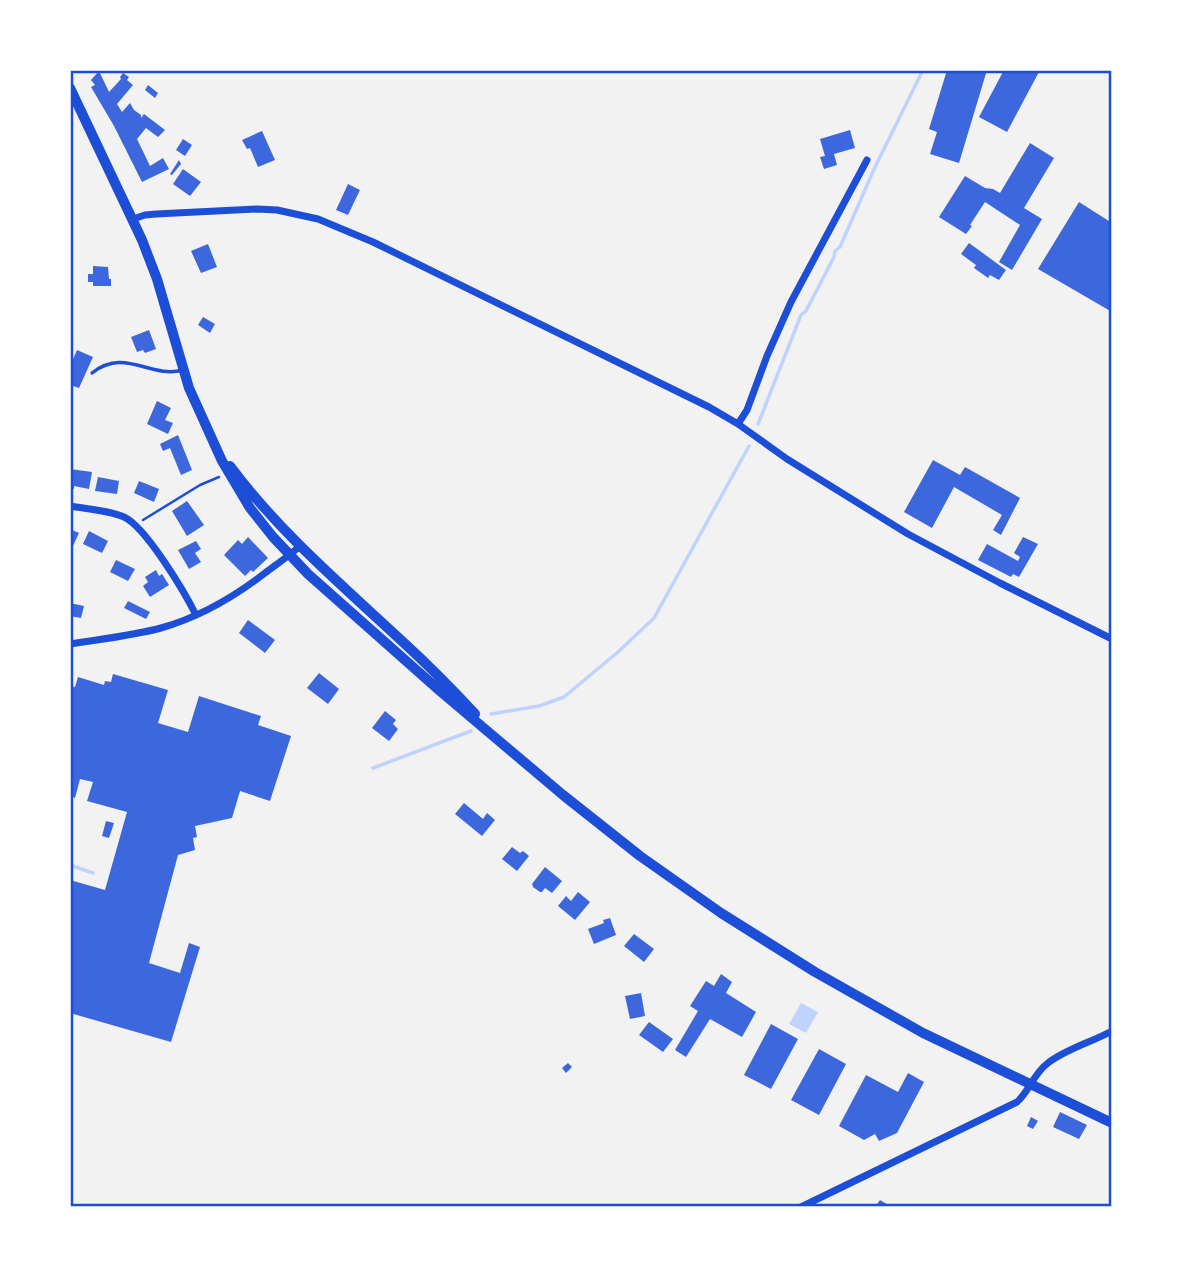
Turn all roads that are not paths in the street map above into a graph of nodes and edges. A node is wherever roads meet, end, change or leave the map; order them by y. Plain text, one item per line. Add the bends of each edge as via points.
1 (70, 88) edge
2 (867, 160) dead end
3 (133, 219) junction
4 (183, 370) junction
5 (92, 373) dead end
6 (738, 425) junction
7 (214, 443) junction
8 (70, 506) edge
9 (300, 546) junction
10 (290, 555) junction
11 (196, 615) junction
12 (1112, 639) edge
13 (70, 645) edge
14 (503, 743) junction
15 (1112, 1031) edge
16 (1031, 1085) junction
17 (1109, 1121) edge
18 (801, 1207) edge

1 - 3 street
2 - 6 street via 787,309
3 - 4 street via 157,279
3 - 6 street via 257,209 318,219 408,258
4 - 5 lane via 170,372 115,362
4 - 7 street
6 - 12 street via 908,534
7 - 9 street via 251,493
7 - 10 street via 250,508
8 - 11 street via 120,515 136,525
9 - 10 street
9 - 14 street
10 - 11 street via 236,594
10 - 14 street
11 - 13 street via 161,628
14 - 16 street via 623,843 728,918 863,1000
15 - 16 street via 1046,1064
16 - 17 street
16 - 18 street via 1017,1101

